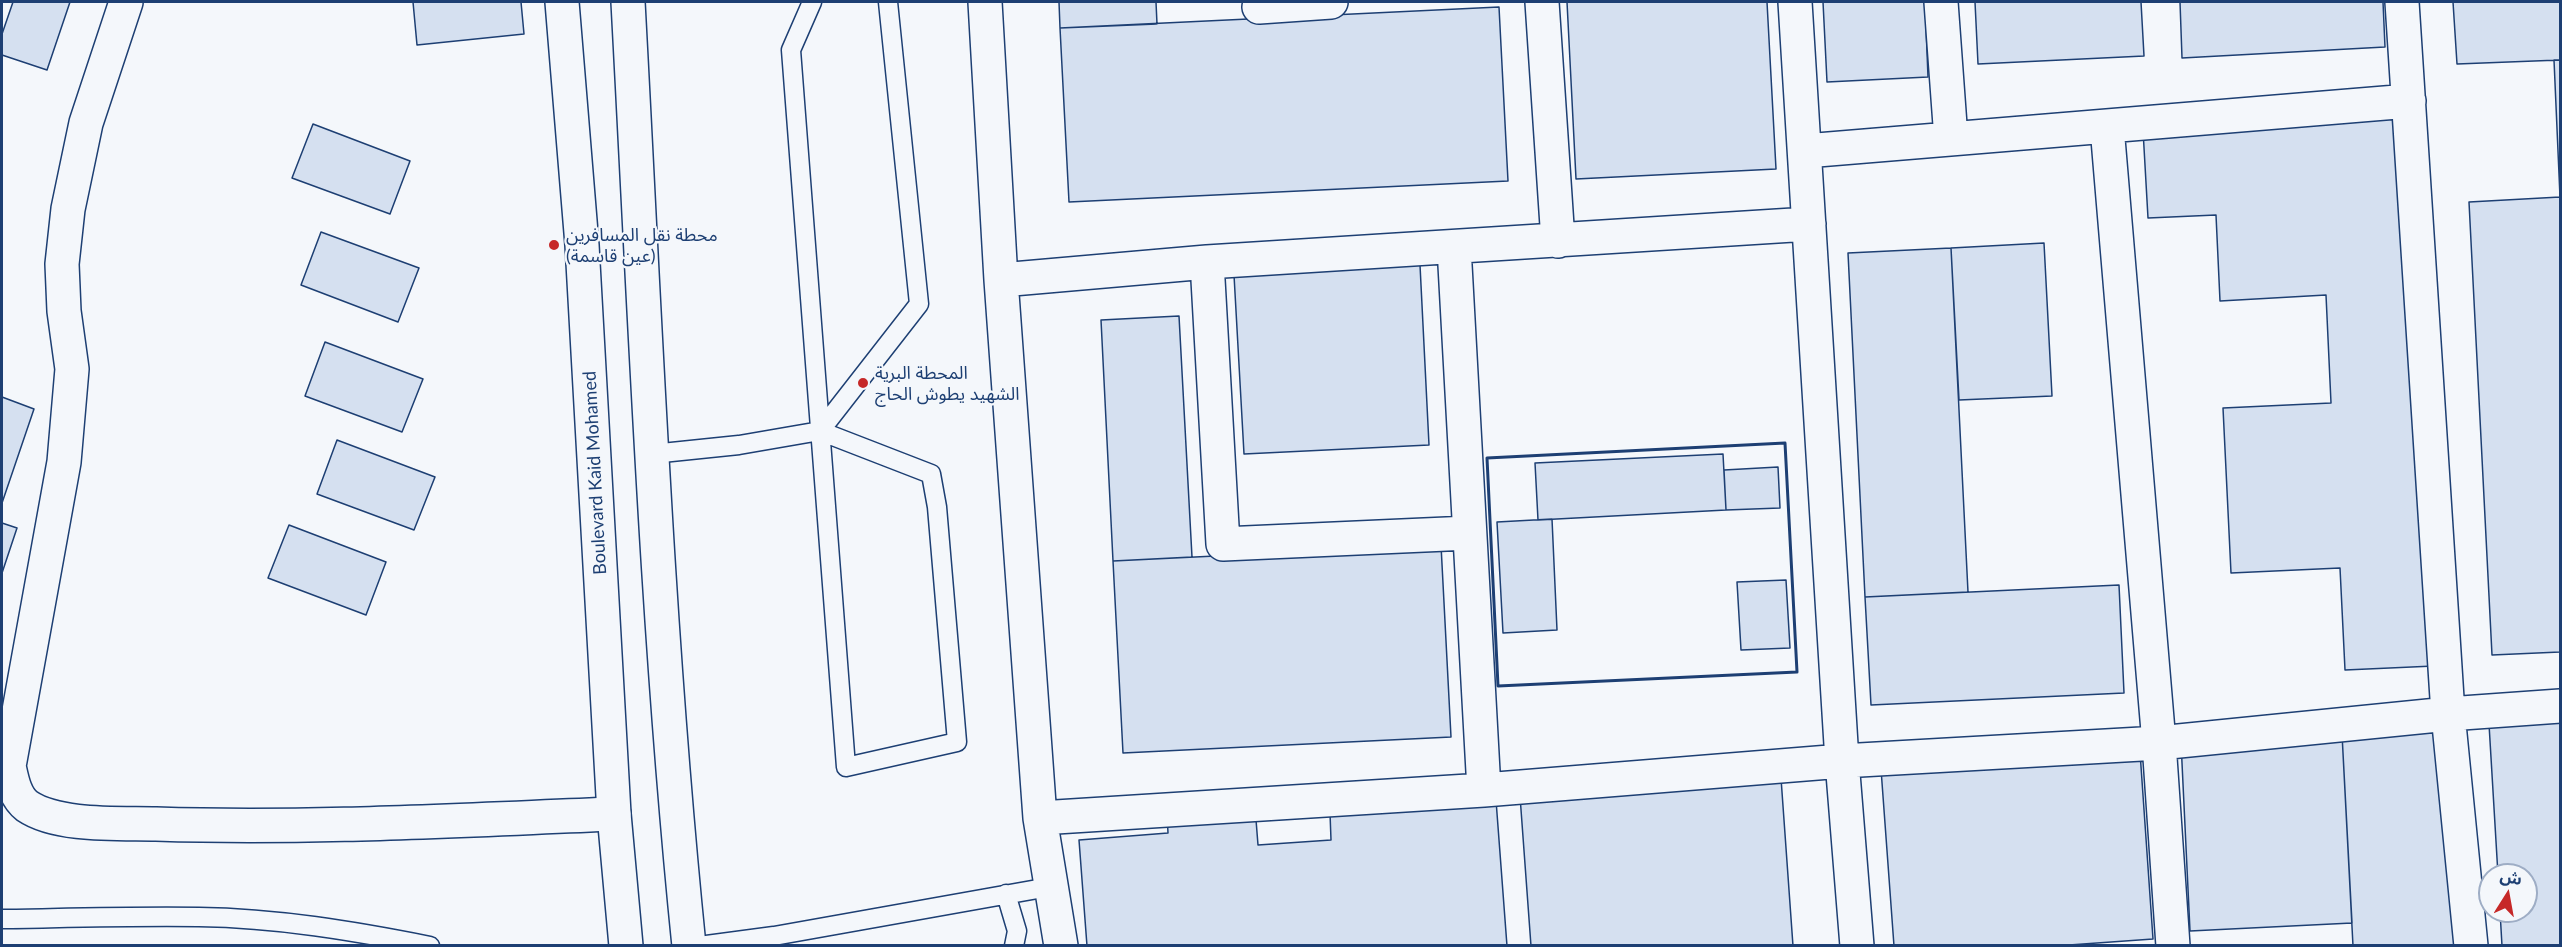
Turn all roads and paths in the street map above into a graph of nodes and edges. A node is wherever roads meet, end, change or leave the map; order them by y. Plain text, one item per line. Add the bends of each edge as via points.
1 (126, 2) edge
2 (562, 2) edge
3 (628, 2) edge
4 (812, 2) edge
5 (888, 2) edge
6 (986, 2) edge
7 (1331, 2) edge
8 (1542, 2) edge
9 (1795, 2) edge
10 (1941, 2) edge
11 (2402, 2) edge
12 (1259, 7) dead end
13 (2409, 102) junction
14 (2107, 127) junction
15 (1951, 139) junction
16 (1805, 151) junction
17 (1809, 224) junction
18 (1558, 241) junction
19 (1454, 248) junction
20 (1207, 262) junction
21 (1001, 280) junction
22 (820, 430) junction
23 (652, 454) junction
24 (1469, 533) junction
25 (2560, 706) edge
26 (2448, 714) junction
27 (2159, 743) junction
28 (1842, 761) junction
29 (1484, 790) junction
30 (614, 814) junction
31 (1040, 818) junction
32 (1049, 887) junction
33 (1006, 894) junction
34 (2, 919) edge
35 (430, 945) edge
36 (626, 945) edge
37 (689, 945) edge
38 (699, 945) edge
39 (1014, 945) edge
40 (1061, 945) edge
41 (1857, 945) edge
42 (2172, 945) edge
43 (2471, 945) edge

1 - 30 street via 86,123 68,209 62,264 72,369 64,462 9,766 14,788 27,806 87,822 260,827
2 - 30 street, Boulevard Kaid Mohamed via 582,245
3 - 23 street
4 - 22 lane via 791,50
5 - 22 lane via 919,304
6 - 21 street
7 - 12 street
8 - 18 street
9 - 16 street
10 - 15 street
11 - 13 street
13 - 14 street
13 - 26 street
14 - 15 street
14 - 27 street
15 - 16 street
16 - 17 street
17 - 18 street
17 - 28 street
18 - 19 street
19 - 20 street
19 - 24 street
20 - 21 street
20 - 24 street via 1223,544
21 - 31 street
22 - 22 lane via 931,474 957,742 846,767
22 - 23 lane via 739,445
23 - 37 street via 674,793
24 - 29 street
25 - 26 street
26 - 27 street
26 - 43 street
27 - 28 street
27 - 42 street
28 - 29 street
28 - 41 street
29 - 31 street
30 - 36 street, Boulevard Kaid Mohamed
31 - 32 street
32 - 33 lane
32 - 40 street
33 - 38 lane via 774,936
33 - 39 lane via 1017,931
34 - 35 lane via 200,917 281,922

